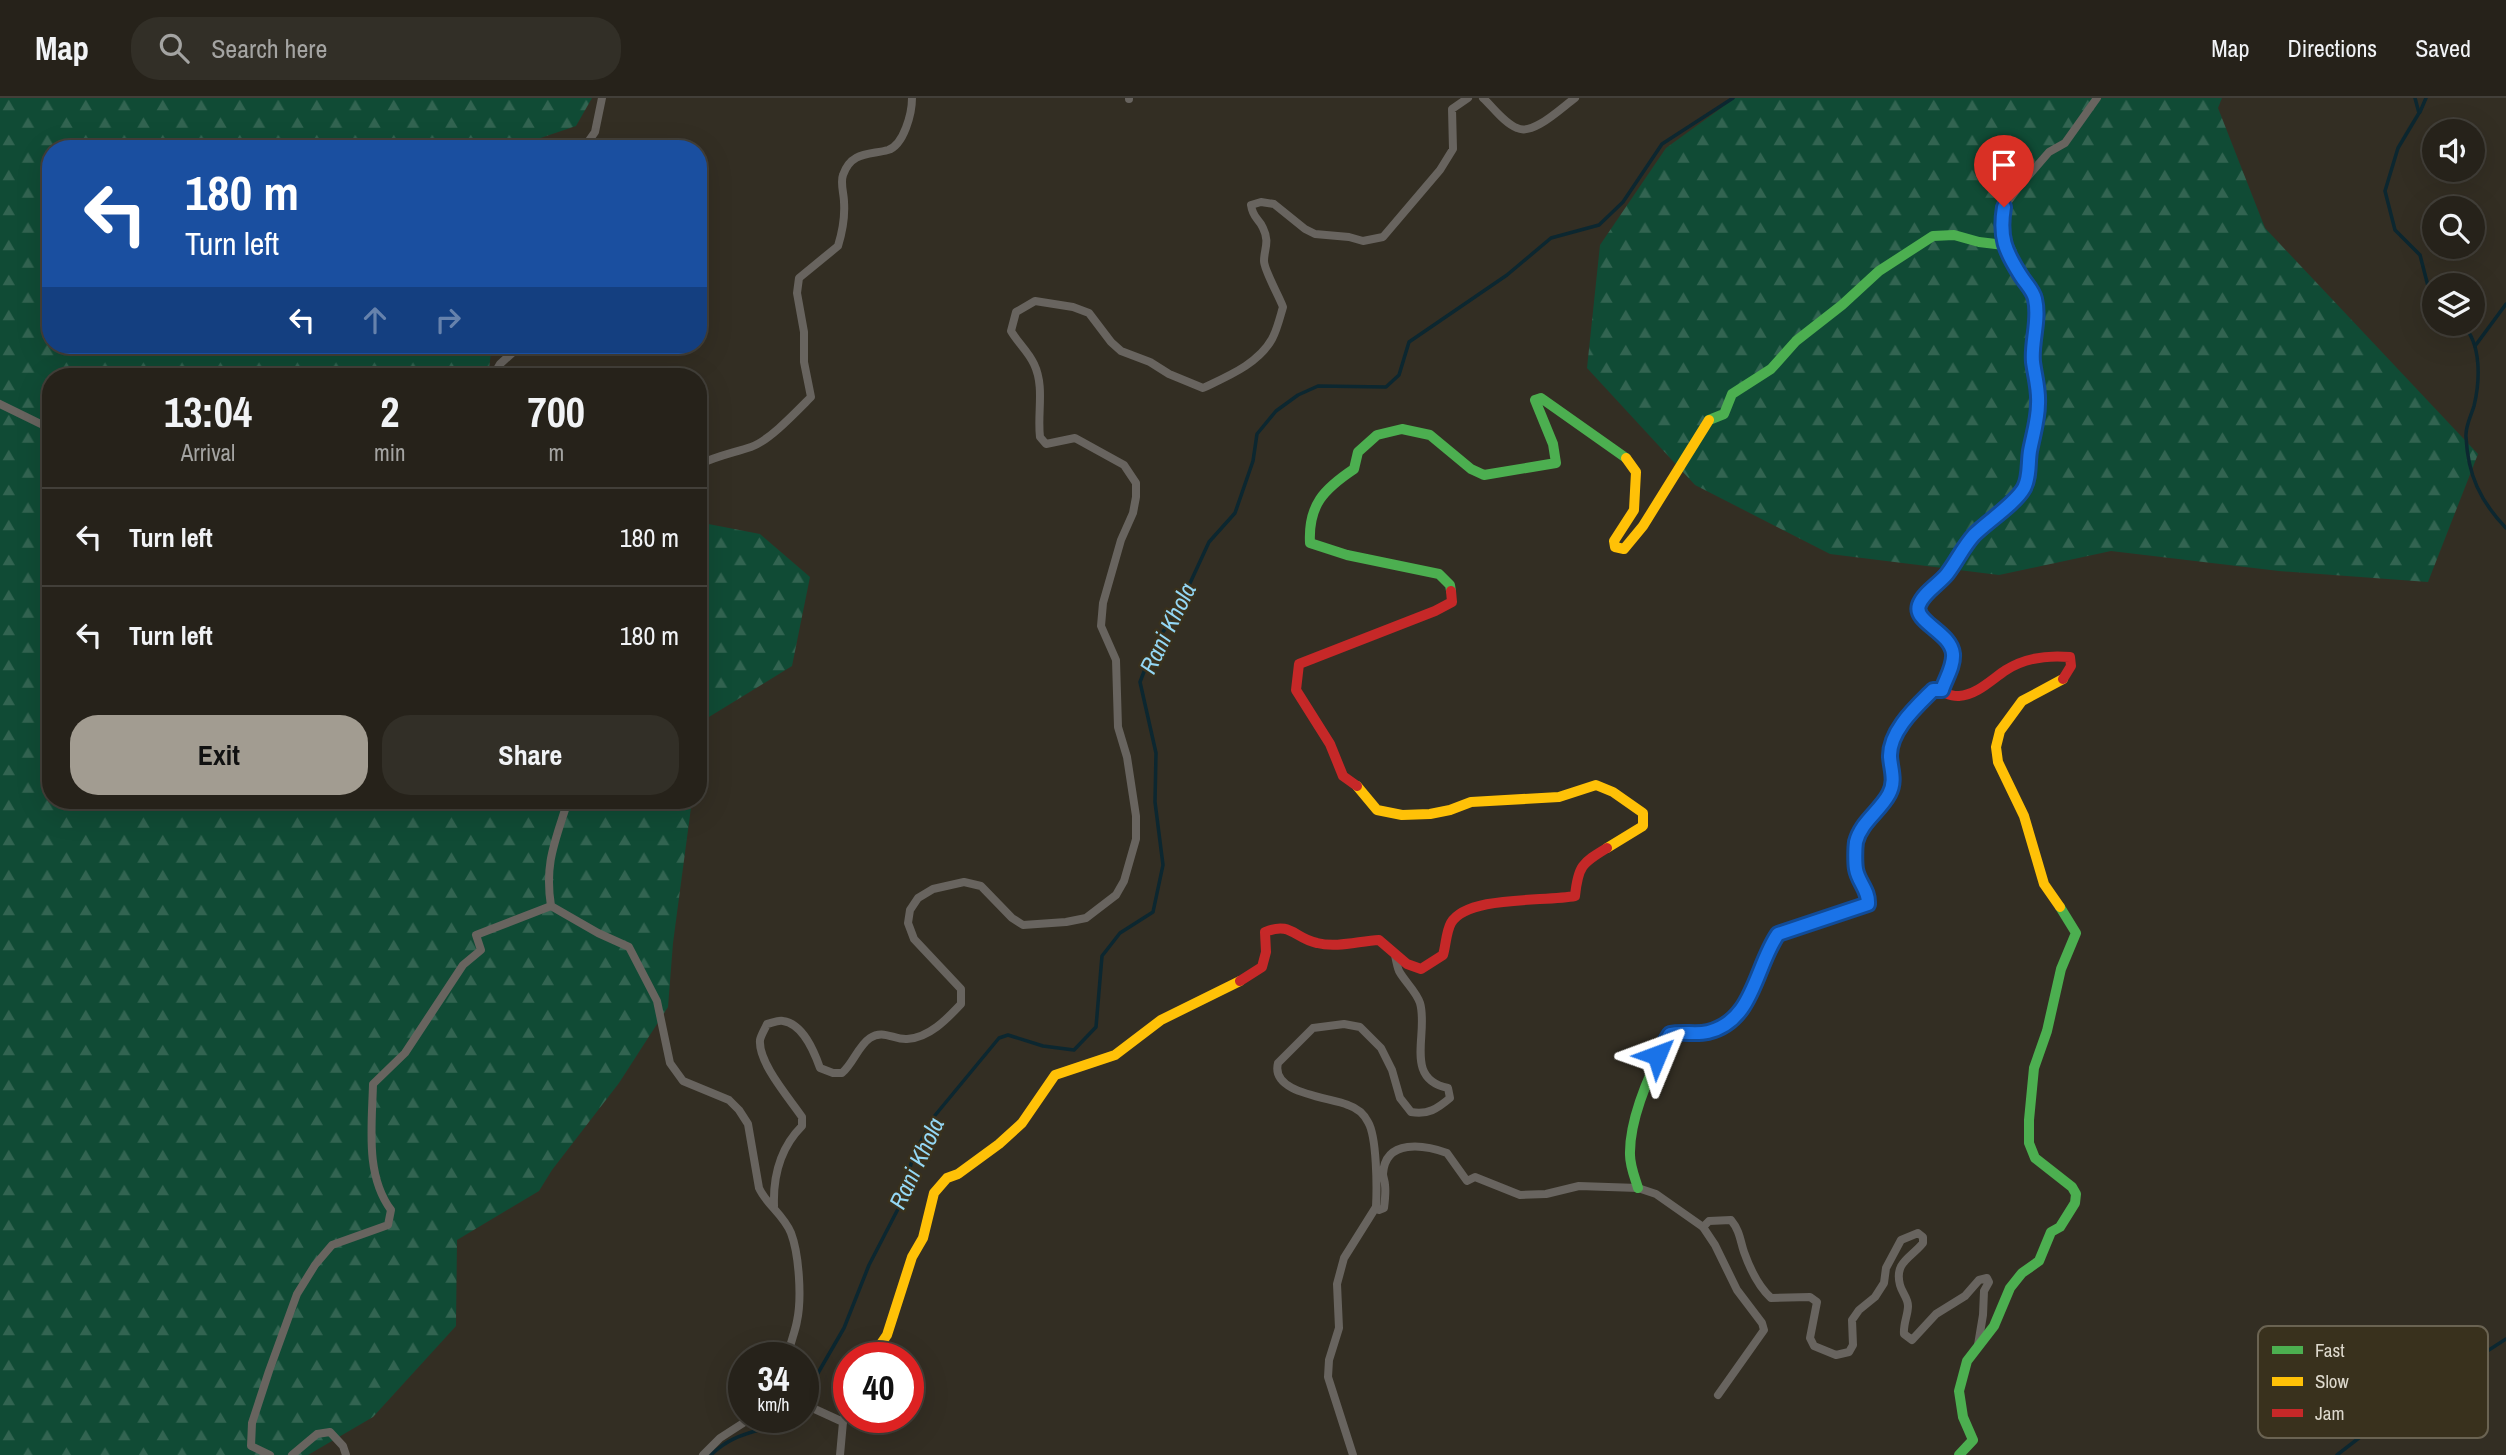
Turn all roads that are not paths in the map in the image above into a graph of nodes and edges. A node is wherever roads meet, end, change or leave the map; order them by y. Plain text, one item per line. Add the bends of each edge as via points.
1 (602, 98) edge
2 (912, 98) edge
3 (1468, 98) edge
4 (1483, 98) edge
5 (1575, 98) edge
6 (2096, 98) edge
7 (589, 140) edge
8 (2004, 245) junction
9 (511, 354) edge
10 (498, 368) edge
11 (0, 404) edge
12 (42, 425) edge
13 (707, 460) edge
14 (1942, 690) junction
15 (565, 809) edge
16 (551, 906) junction
17 (1395, 955) junction
18 (1638, 1188) junction
19 (774, 1206) junction
20 (1376, 1207) junction
21 (1703, 1227) junction
22 (792, 1342) edge
23 (882, 1342) edge
24 (1978, 1347) junction
25 (1718, 1395) dead end
26 (728, 1433) edge
27 (841, 1433) edge
28 (270, 1455) edge
29 (292, 1455) edge
30 (346, 1455) edge
31 (703, 1455) edge
32 (840, 1455) edge
33 (1353, 1455) edge
34 (1959, 1455) edge

1 - 7 street
2 - 13 street via 910,119 895,146 863,154 842,175 844,203 838,246 799,278 811,397 754,446
3 - 19 street via 1452,109 1453,149 1383,237 1363,241 1315,234 1274,204 1251,205 1268,249 1267,273 1283,307 1273,338 1261,355 1203,388 1121,351 1089,313 1035,301 1016,312 1011,331 1025,347 1040,385 1040,437 1046,444 1075,438 1091,445 1124,466 1136,483 1133,513 1102,604 1101,626 1118,669 1118,727 1127,757 1136,839 1116,895 1086,918 1023,925 981,886 964,882 933,888 918,898 908,923 914,939 961,989 961,1004 928,1033 904,1040 879,1034 868,1039 842,1073 833,1073 820,1068 809,1041 793,1024 781,1020 767,1024 760,1040 765,1059 776,1083 803,1117 779,1165
4 - 5 street via 1517,129 1527,130
6 - 8 street via 2065,143 2049,152 2004,207
8 - 14 street via 2035,297 2033,362 2038,415 2024,488 1964,546 1918,606 1919,615 1938,629 1953,654
8 - 17 street via 1954,235 1933,236 1879,271 1796,341 1771,369 1732,394 1724,414 1709,420 1624,549 1615,547 1614,541 1634,510 1636,472 1623,455 1541,398 1535,400 1556,463 1484,475 1430,435 1402,429 1377,435 1358,452 1354,469 1321,495 1308,526 1310,543 1439,574 1450,585 1452,602 1435,611 1299,664 1296,690 1330,744 1343,776 1377,810 1430,814 1471,802 1559,797 1597,785 1643,813 1643,826 1586,861 1577,873 1575,896 1495,904 1460,913 1451,923 1443,955 1421,969
9 - 10 street
11 - 12 street
14 - 18 street via 1933,690 1900,729 1890,755 1893,784 1856,843 1856,870 1869,895 1868,904 1778,934 1751,996 1729,1023 1709,1032 1681,1031 1665,1040 1650,1071 1632,1137 1630,1156
14 - 24 street via 1961,696 2014,666 2040,657 2070,657 2066,677 2022,701 2000,731 1996,747 1998,762 2024,816 2044,884 2076,933 2062,966 2032,1077 2029,1134 2035,1160 2068,1181 2076,1194 2075,1203 2060,1227 2051,1232 2039,1261 2010,1288 1994,1326
15 - 16 street via 548,864
16 - 19 street via 629,947 657,1001 670,1063 684,1081 729,1100 739,1110 748,1124 759,1188
16 - 28 street via 476,935 481,950 463,965 405,1054 373,1084 374,1171 380,1195 391,1210 388,1225 332,1245 297,1294 252,1423 251,1446
17 - 20 street via 1399,971 1422,1009 1422,1069 1436,1086 1448,1088 1450,1098 1438,1109 1411,1112 1400,1098 1377,1042 1360,1027 1344,1024 1313,1028 1275,1071 1288,1085 1317,1098 1346,1103 1363,1114 1374,1139
17 - 23 street via 1379,940 1313,943 1275,926 1265,932 1262,967 1247,978 1161,1020 1115,1055 1055,1075 1022,1123 947,1178 934,1193 923,1238
18 - 20 street via 1578,1186 1520,1195 1475,1177 1467,1181 1447,1153 1413,1145 1397,1150 1389,1159 1383,1173 1384,1208
18 - 21 street via 1656,1194
19 - 22 street via 791,1232 797,1266 798,1318
20 - 33 street via 1344,1258 1337,1284 1339,1328 1329,1360 1328,1377
21 - 24 street via 1709,1221 1731,1220 1740,1230 1752,1272 1771,1298 1810,1297 1817,1302 1810,1338 1814,1346 1836,1355 1849,1352 1853,1345 1852,1320 1884,1283 1885,1268 1901,1240 1918,1233 1923,1243 1905,1259 1899,1273 1908,1309 1904,1334 1912,1340 1936,1314 1987,1278
21 - 25 street via 1764,1330
24 - 34 street via 1968,1361 1959,1391 1973,1440
26 - 31 street
27 - 32 street
29 - 30 street via 317,1434 330,1432

